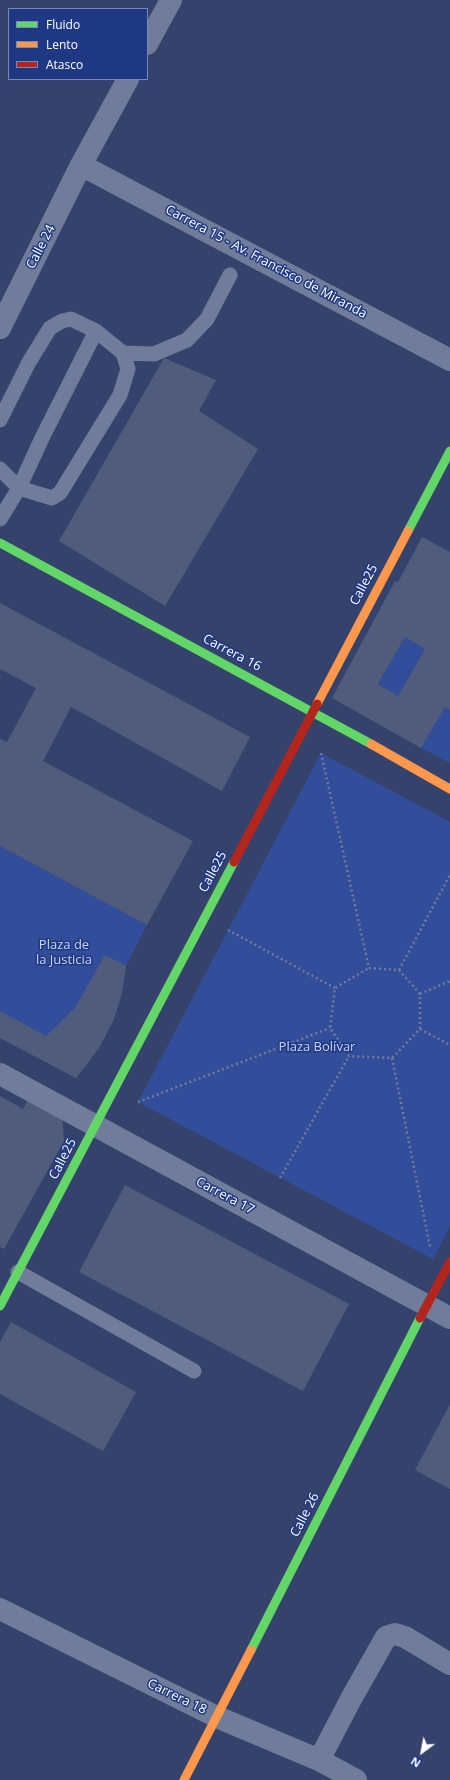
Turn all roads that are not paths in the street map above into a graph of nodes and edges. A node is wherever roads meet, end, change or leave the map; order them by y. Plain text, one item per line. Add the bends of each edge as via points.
1 (171, 0) edge
2 (148, 42) edge
3 (127, 80) edge
4 (81, 165) junction
5 (230, 275) dead end
6 (0, 328) edge
7 (96, 331) junction
8 (123, 353) junction
9 (448, 354) edge
10 (0, 420) edge
11 (450, 451) edge
12 (0, 469) edge
13 (19, 488) junction
14 (0, 519) edge
15 (0, 543) edge
16 (312, 711) junction
17 (450, 789) edge
18 (0, 1074) edge
19 (95, 1125) junction
20 (450, 1262) edge
21 (18, 1272) junction
22 (426, 1305) junction
23 (0, 1306) edge
24 (450, 1318) edge
25 (194, 1371) dead end
26 (0, 1609) edge
27 (450, 1664) edge
28 (217, 1717) junction
29 (319, 1760) junction
30 (184, 1780) edge
31 (356, 1780) edge

1 - 2 street
3 - 4 street, Calle 24
4 - 6 street, Calle 24
4 - 9 street, Carrera 15 - Av. Francisco de Miranda
5 - 8 lane via 207,320 187,340 154,354
7 - 8 lane
7 - 10 lane via 71,319 50,328 29,362
7 - 13 lane
8 - 13 lane via 128,369 120,394 60,493 52,498
11 - 16 street, Calle25
12 - 13 lane
13 - 14 lane
15 - 16 street, Carrera 16
16 - 17 street, Carrera 16
16 - 19 street, Calle25
18 - 19 street, Carrera 17
19 - 21 street, Calle25
19 - 22 street, Carrera 17
20 - 22 street, Calle 26
21 - 23 street, Calle25
21 - 25 lane
22 - 24 street, Carrera 17
22 - 28 street, Calle 26
26 - 28 street, Carrera 18
27 - 29 street via 405,1637 396,1634 386,1637
28 - 29 street, Carrera 18
28 - 30 street, Calle 26
29 - 31 street, Carrera 18

